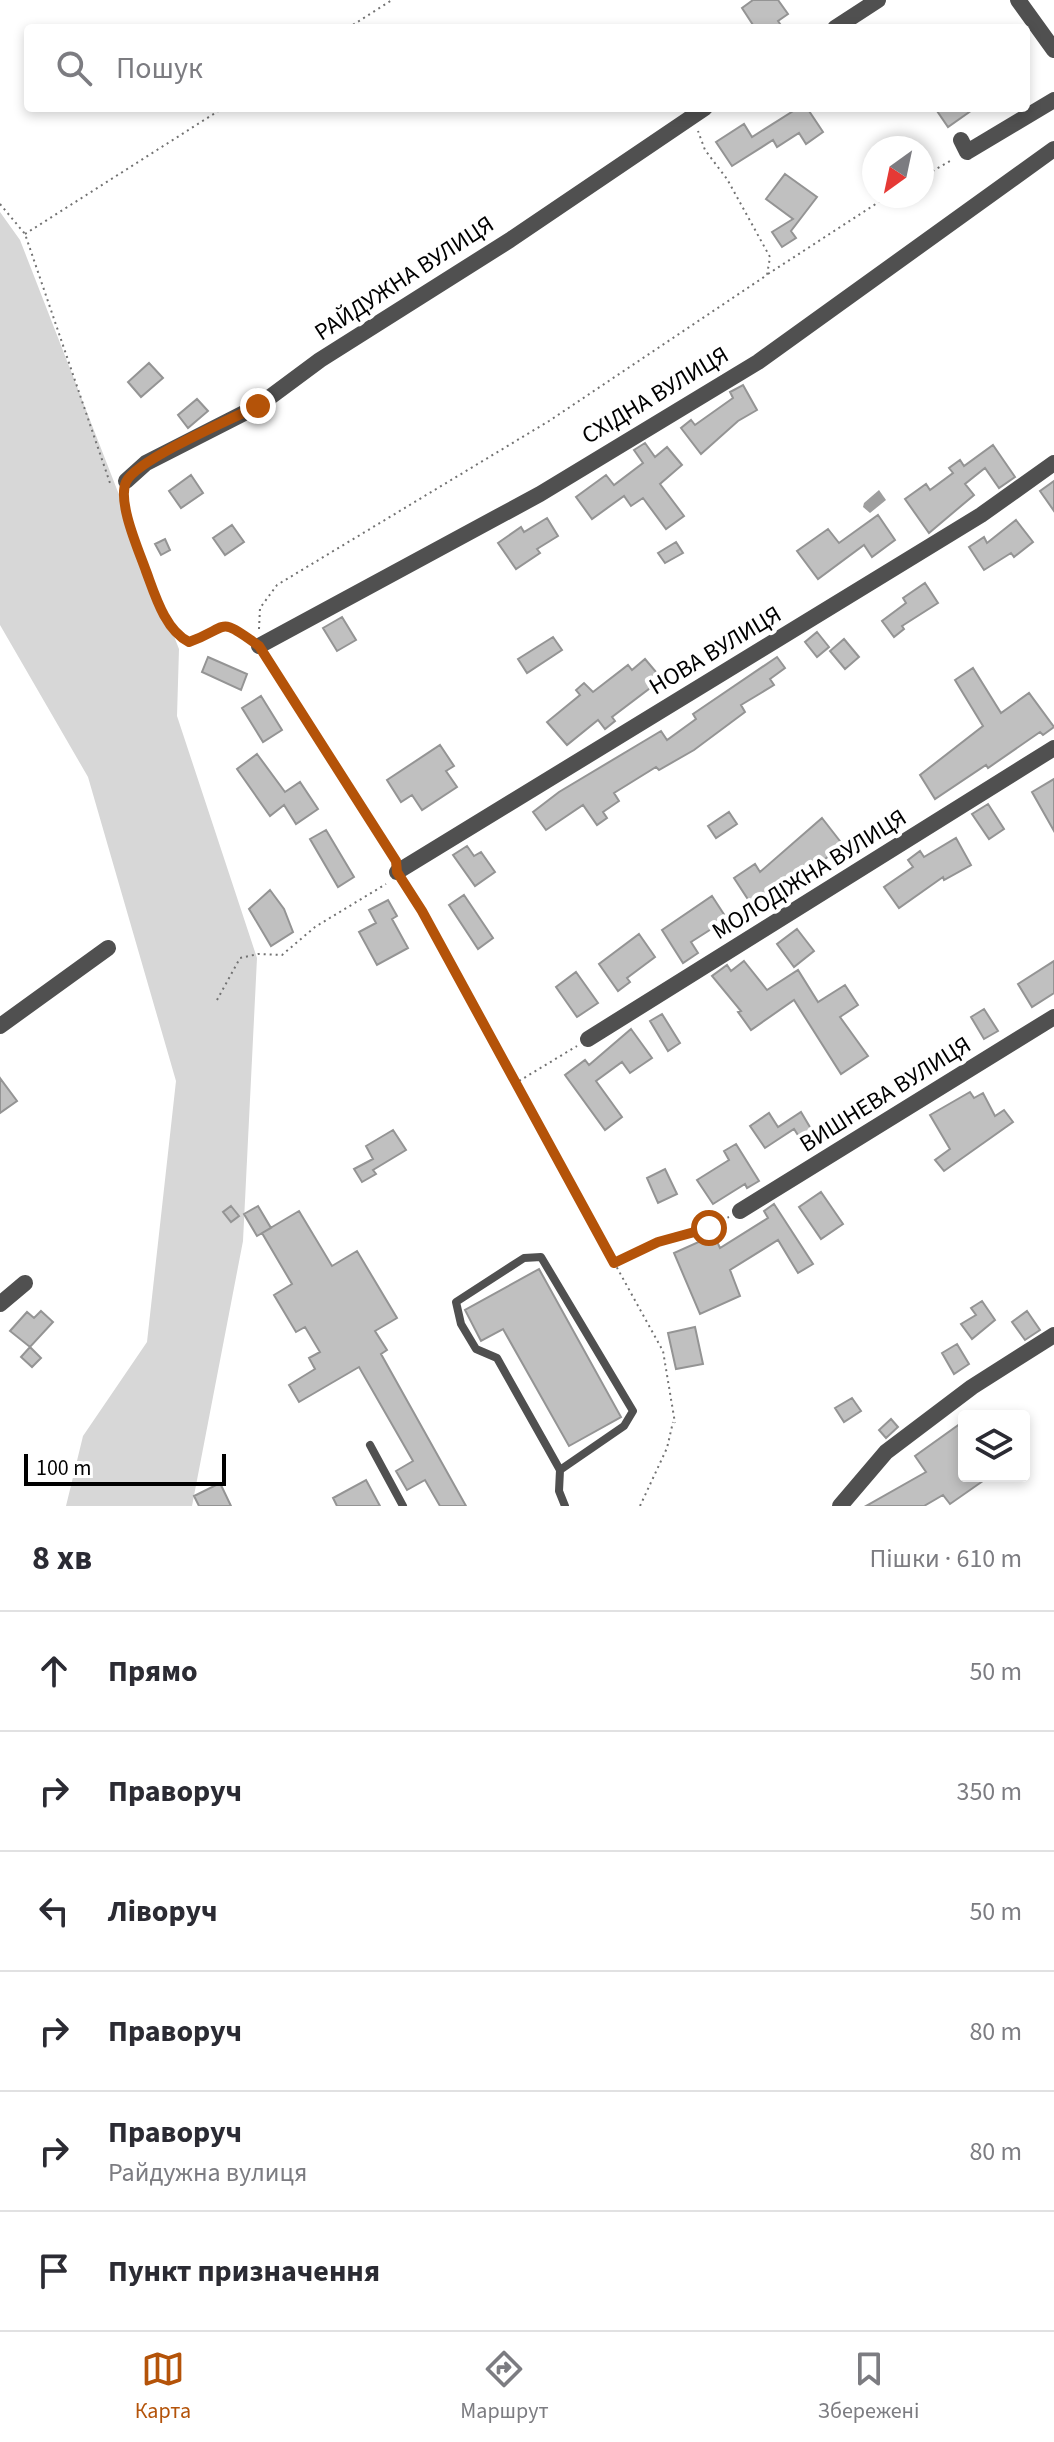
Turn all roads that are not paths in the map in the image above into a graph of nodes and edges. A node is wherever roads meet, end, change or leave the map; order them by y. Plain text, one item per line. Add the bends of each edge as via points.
1 (878, 0) edge
2 (1018, 0) edge
3 (841, 24) edge
4 (1054, 50) edge
5 (1054, 100) edge
6 (698, 112) edge
7 (964, 146) road end
8 (1054, 149) edge
9 (1054, 463) edge
10 (126, 481) road end
11 (259, 646) road end
12 (1054, 748) edge
13 (397, 872) road end
14 (108, 948) dead end
15 (1054, 1017) edge
16 (0, 1026) edge
17 (588, 1039) road end
18 (740, 1211) road end
19 (25, 1283) dead end
20 (0, 1304) edge
21 (1054, 1335) edge
22 (370, 1445) dead end
23 (560, 1470) junction
24 (403, 1506) edge
25 (565, 1506) edge
26 (840, 1506) edge

1 - 3 street
2 - 4 street
5 - 7 street
6 - 10 street, РАЙДУЖНА ВУЛИЦЯ via 258,406 146,463
8 - 11 street, СХІДНА ВУЛИЦЯ via 758,362 540,494
9 - 13 street, НОВА ВУЛИЦЯ via 981,515
12 - 17 street, МОЛОДІЖНА ВУЛИЦЯ
14 - 16 street
15 - 18 street, ВИШНЕВА ВУЛИЦЯ
19 - 20 street
21 - 26 street via 972,1387 886,1452
22 - 24 lane
23 - 23 lane via 624,1426 633,1411 541,1257 524,1258 456,1302 461,1324 476,1349 497,1358
23 - 25 lane

